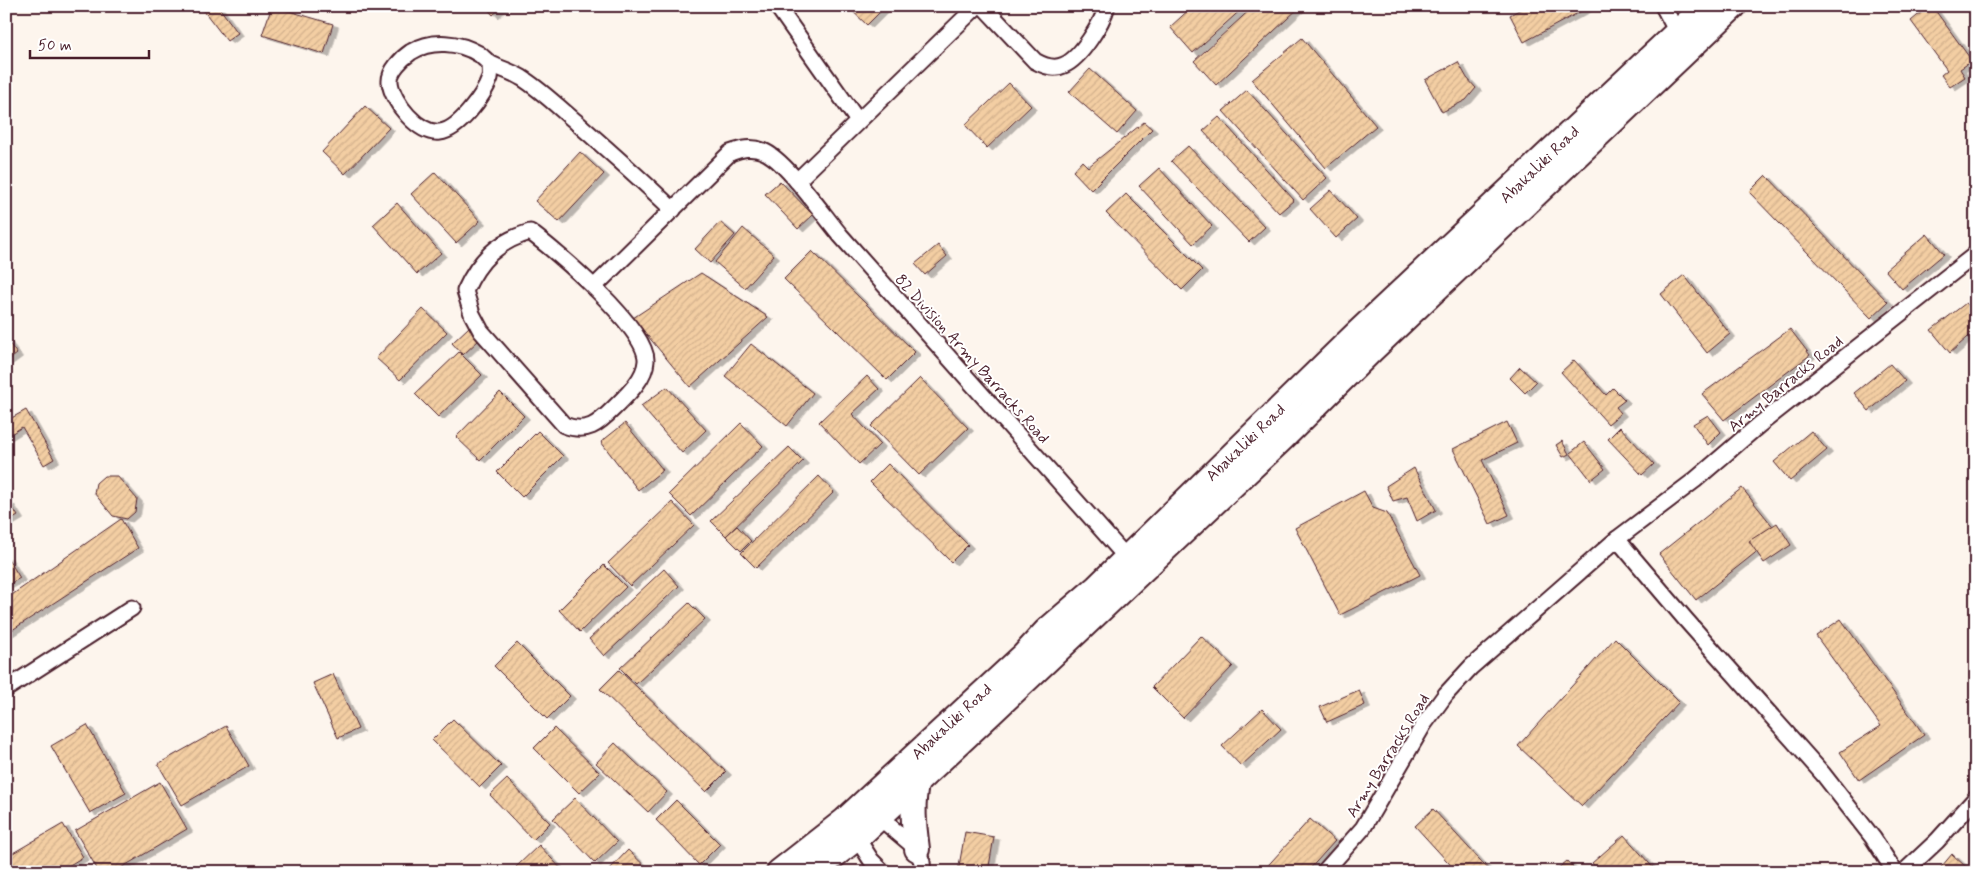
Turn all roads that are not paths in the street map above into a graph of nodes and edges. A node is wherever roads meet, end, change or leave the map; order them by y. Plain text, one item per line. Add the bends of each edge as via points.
1 (777, 6) edge
2 (977, 6) edge
3 (984, 6) edge
4 (1107, 6) edge
5 (1663, 6) edge
6 (1705, 6) edge
7 (1734, 6) edge
8 (1677, 32) junction
9 (490, 63) junction
10 (858, 121) junction
11 (796, 181) junction
12 (673, 210) junction
13 (1976, 254) edge
14 (595, 286) junction
15 (1617, 539) junction
16 (1126, 557) junction
17 (132, 608) dead end
18 (6, 689) edge
19 (917, 781) junction
20 (1976, 798) edge
21 (871, 810) junction
22 (851, 829) junction
23 (917, 849) junction
24 (779, 872) edge
25 (813, 872) edge
26 (883, 872) edge
27 (923, 872) edge
28 (1324, 872) edge
29 (1895, 872) edge
30 (1904, 872) edge

1 - 10 street
2 - 10 street
3 - 4 street via 1035,61 1043,66 1057,67 1066,65 1078,54 1103,20
5 - 8 street
6 - 8 main road, Abakaliki Road
7 - 19 main road, Abakaliki Road via 1283,438
8 - 16 main road, Abakaliki Road via 1355,335
9 - 9 street via 481,55 458,46 437,43 424,47 404,57 394,70 390,80 394,96 402,110 424,128 443,132 453,127 479,99 491,76
9 - 12 street via 537,88
10 - 11 street
11 - 12 street, 82 Division Army Barracks Road via 764,151 742,148 730,153
11 - 16 street, 82 Division Army Barracks Road
12 - 14 street, 82 Division Army Barracks Road
13 - 15 street, Army Barracks Road
14 - 14 street via 632,330 643,349 645,368 636,383 602,420 575,430 564,425 481,331 465,291 473,274 491,252 512,238 530,232
15 - 28 street, Army Barracks Road via 1471,667 1446,694 1424,724 1363,828
15 - 29 street via 1823,774
16 - 21 main road, Abakaliki Road via 878,788
17 - 18 street
19 - 21 main road, Abakaliki Road
19 - 23 main road via 913,797
20 - 30 street
21 - 22 main road, Abakaliki Road
21 - 23 street
22 - 24 main road, Abakaliki Road
22 - 25 main road, Abakaliki Road
22 - 26 street
23 - 27 street

